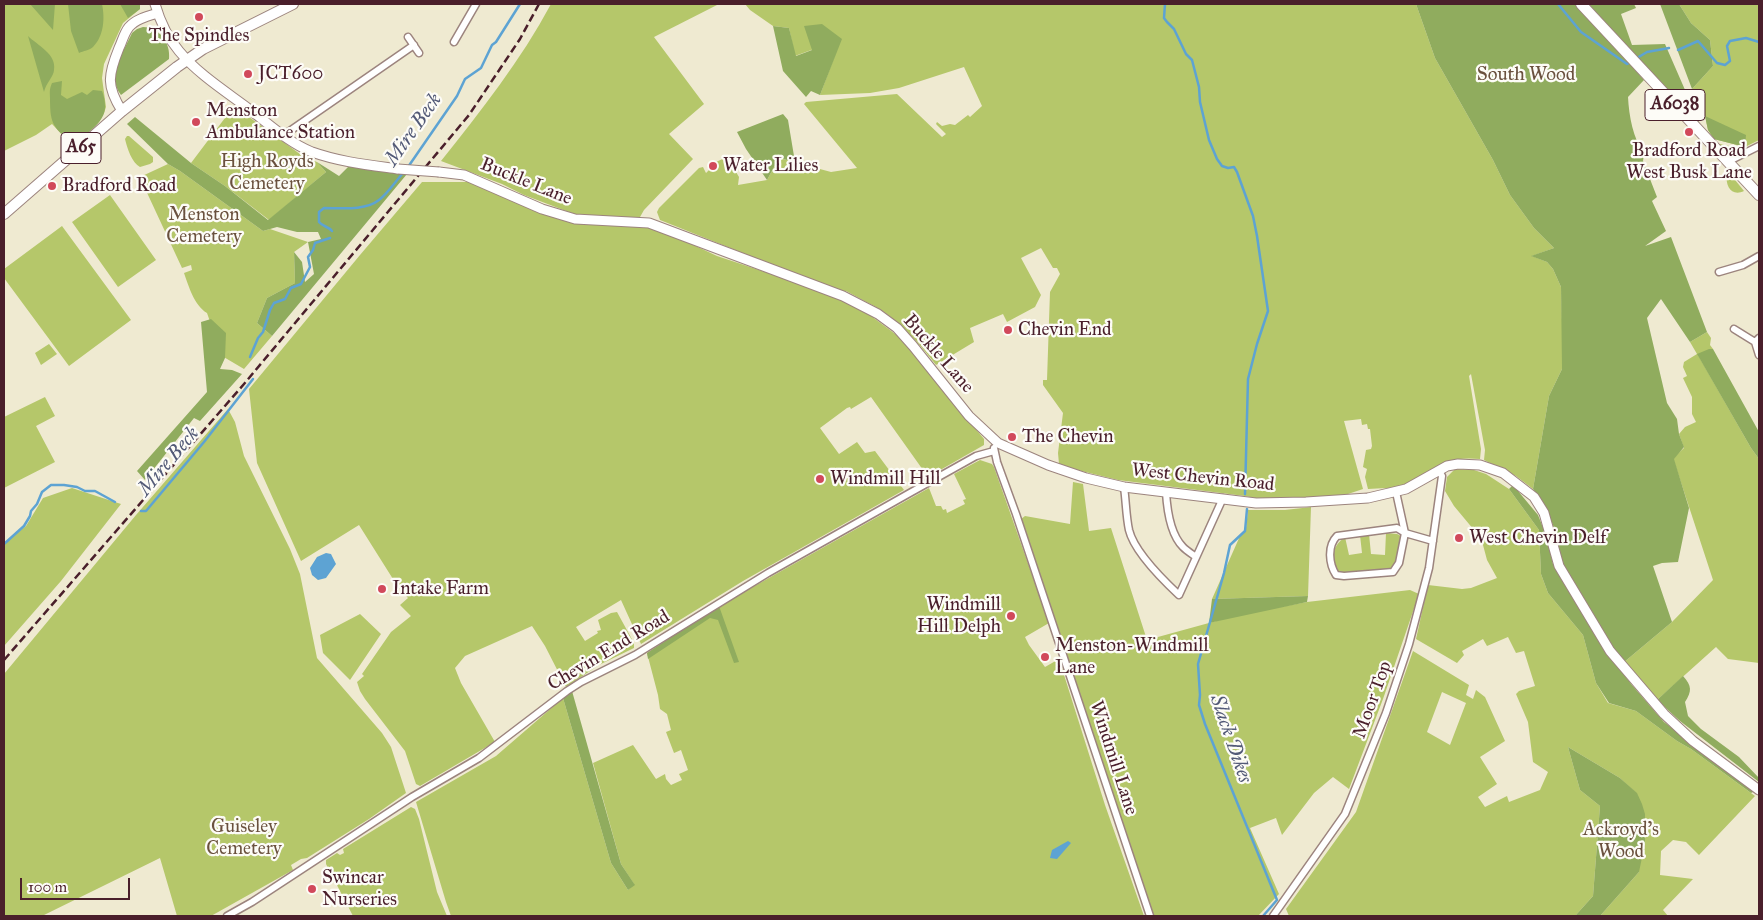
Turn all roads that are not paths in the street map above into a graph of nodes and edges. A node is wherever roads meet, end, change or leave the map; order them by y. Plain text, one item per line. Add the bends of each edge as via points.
1 (155, 4) edge
2 (293, 4) edge
3 (476, 4) edge
4 (1581, 4) edge
5 (158, 13) junction
6 (408, 37) dead end
7 (454, 42) dead end
8 (414, 45) junction
9 (419, 53) dead end
10 (187, 60) junction
11 (122, 112) junction
12 (284, 136) junction
13 (1759, 146) edge
14 (1727, 162) junction
15 (1759, 195) edge
16 (4, 214) edge
17 (1759, 256) edge
18 (1719, 272) dead end
19 (1734, 329) dead end
20 (1757, 340) edge
21 (1759, 355) edge
22 (993, 439) junction
23 (994, 451) junction
24 (1439, 471) junction
25 (1124, 487) junction
26 (1166, 492) junction
27 (1396, 492) junction
28 (1223, 498) junction
29 (1405, 533) junction
30 (1433, 541) junction
31 (1196, 557) junction
32 (1759, 790) edge
33 (227, 916) edge
34 (1150, 916) edge
35 (1274, 916) edge

1 - 5 street, Buckle Lane
2 - 10 main road, A65
3 - 7 street
4 - 14 main road, A6038
5 - 10 street, Buckle Lane via 170,38
5 - 11 street via 130,27 111,68 110,85
6 - 8 street
8 - 9 street
8 - 12 street
10 - 11 main road, A65
10 - 12 street, Buckle Lane
11 - 16 main road, A65
12 - 22 street, Buckle Lane, bridge via 319,154 356,164 464,174 542,209 575,219 649,223 843,296 897,328 969,416
13 - 14 street
14 - 15 main road, A6038
17 - 18 street
19 - 20 street
20 - 21 street
22 - 23 street, Windmill Lane
22 - 25 street, West Chevin Road via 1059,469
23 - 33 street, Chevin End Road via 976,456 910,493 768,573 635,655 566,691 479,758 412,797
23 - 34 street, Windmill Lane
24 - 27 street, West Chevin Road
24 - 30 street, Moor Top via 1442,476
24 - 32 street, West Chevin Road via 1458,464 1480,465 1503,473 1534,497 1544,513 1559,566 1610,651 1664,714 1693,741
25 - 26 street, West Chevin Road
25 - 31 street via 1129,531 1144,557 1179,594
26 - 28 street, West Chevin Road
26 - 31 street via 1167,509 1175,534 1182,547
27 - 28 street, West Chevin Road via 1368,498 1306,502 1256,503
27 - 29 street
28 - 31 street
29 - 29 street via 1399,563 1392,572 1344,576 1336,575 1331,568 1330,550 1337,536 1397,528
29 - 30 street
30 - 35 street, Moor Top via 1410,644 1345,814

